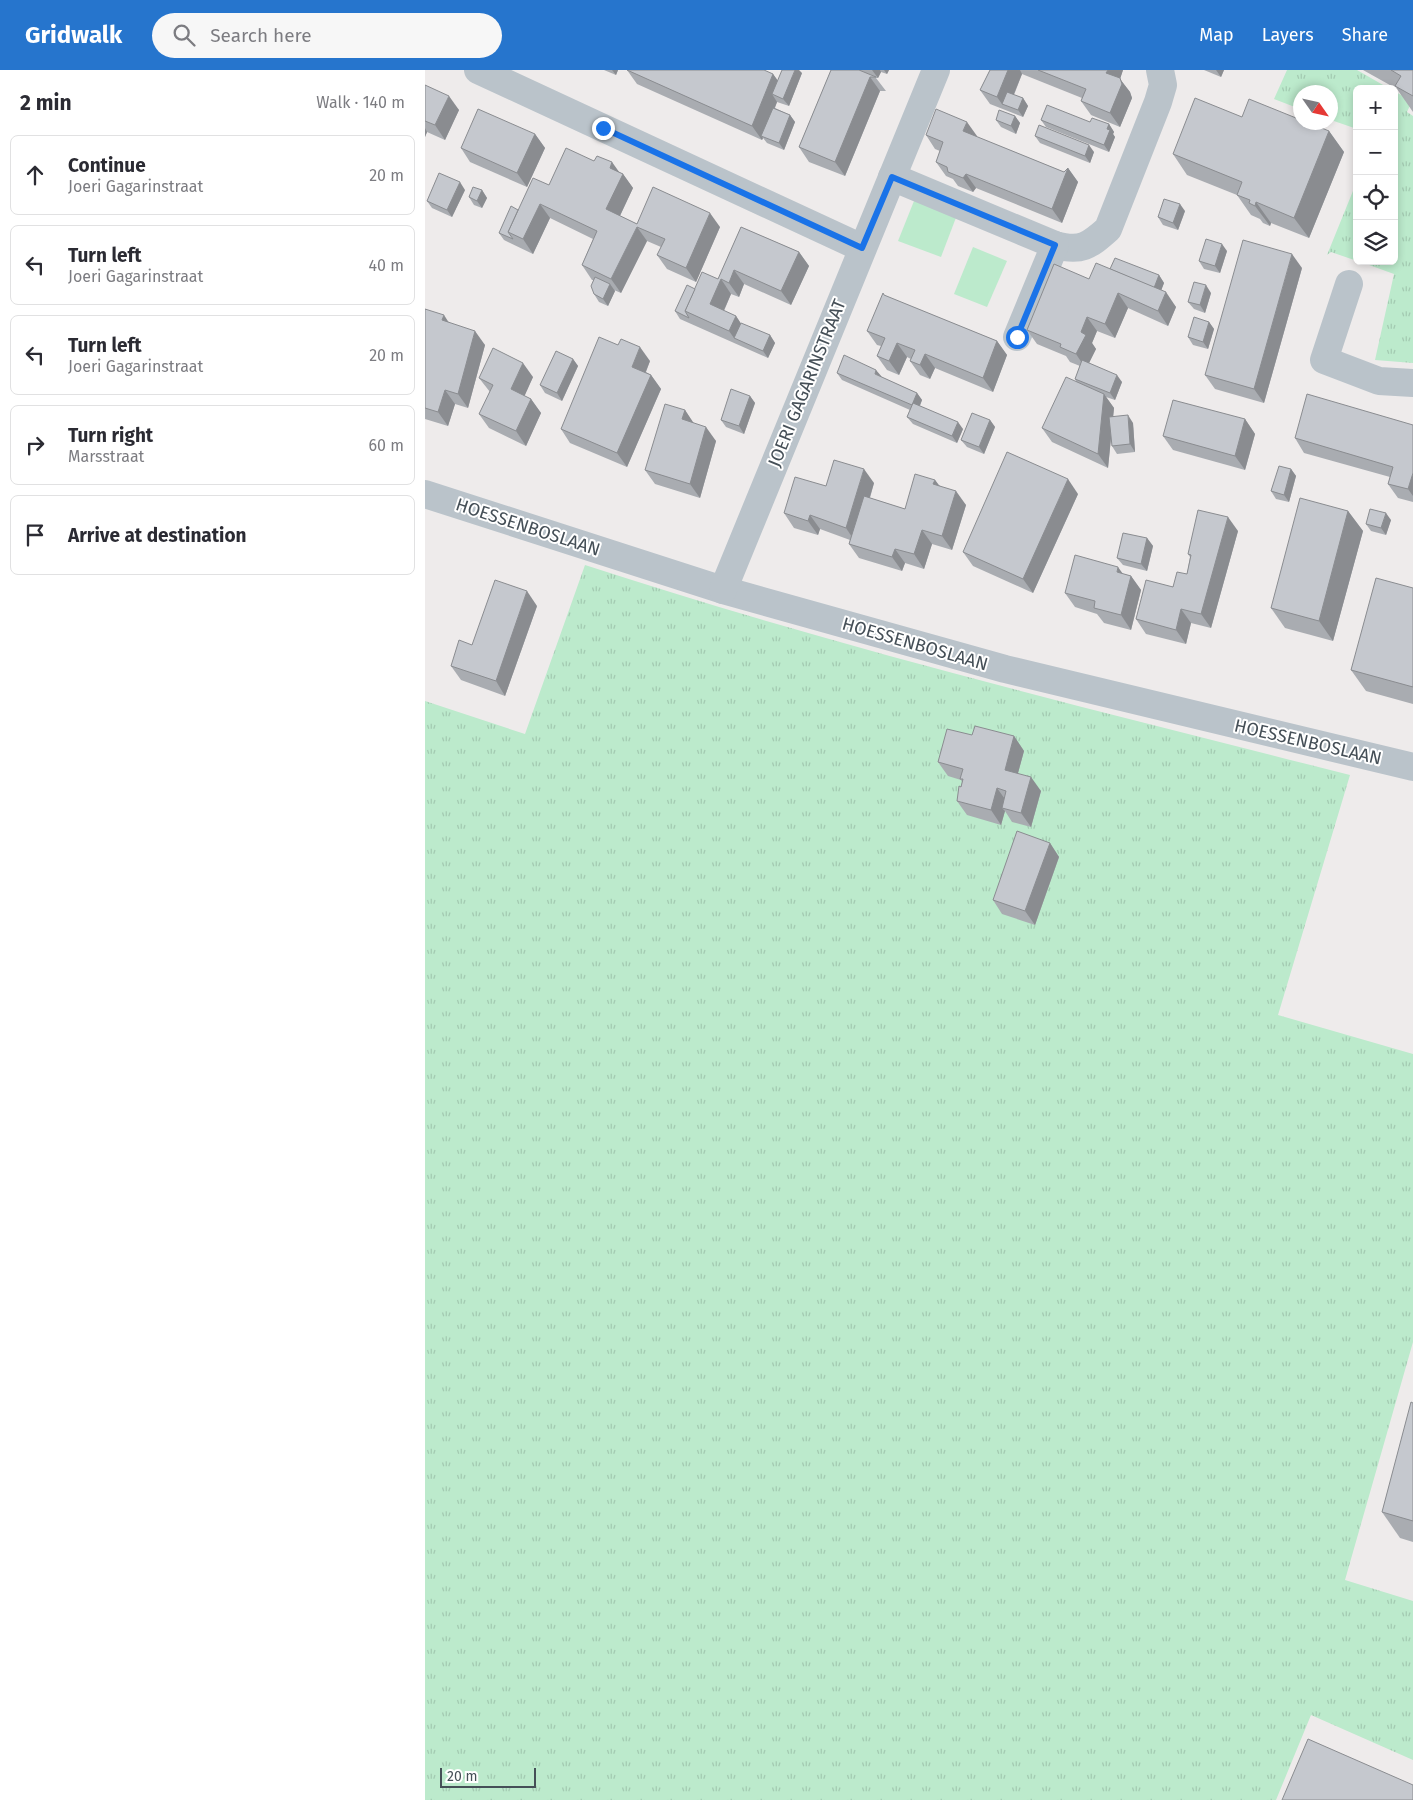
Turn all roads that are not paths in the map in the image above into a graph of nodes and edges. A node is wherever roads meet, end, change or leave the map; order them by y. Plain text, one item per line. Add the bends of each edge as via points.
1 (477, 70) edge
2 (936, 70) edge
3 (1160, 70) edge
4 (892, 177) junction
5 (1055, 245) junction
6 (862, 248) junction
7 (1349, 284) dead end
8 (1017, 337) dead end
9 (1413, 383) edge
10 (425, 494) edge
11 (723, 590) junction
12 (1413, 767) edge

1 - 6 street
2 - 4 street, JOERI GAGARINSTRAAT
3 - 5 street via 1163,85 1158,102 1108,229 1092,244 1073,250
4 - 5 street
4 - 6 street, JOERI GAGARINSTRAAT
5 - 8 street
6 - 11 street, JOERI GAGARINSTRAAT
7 - 9 street via 1324,360 1379,381
10 - 11 street, HOESSENBOSLAAN
11 - 12 street, HOESSENBOSLAAN via 1005,670

